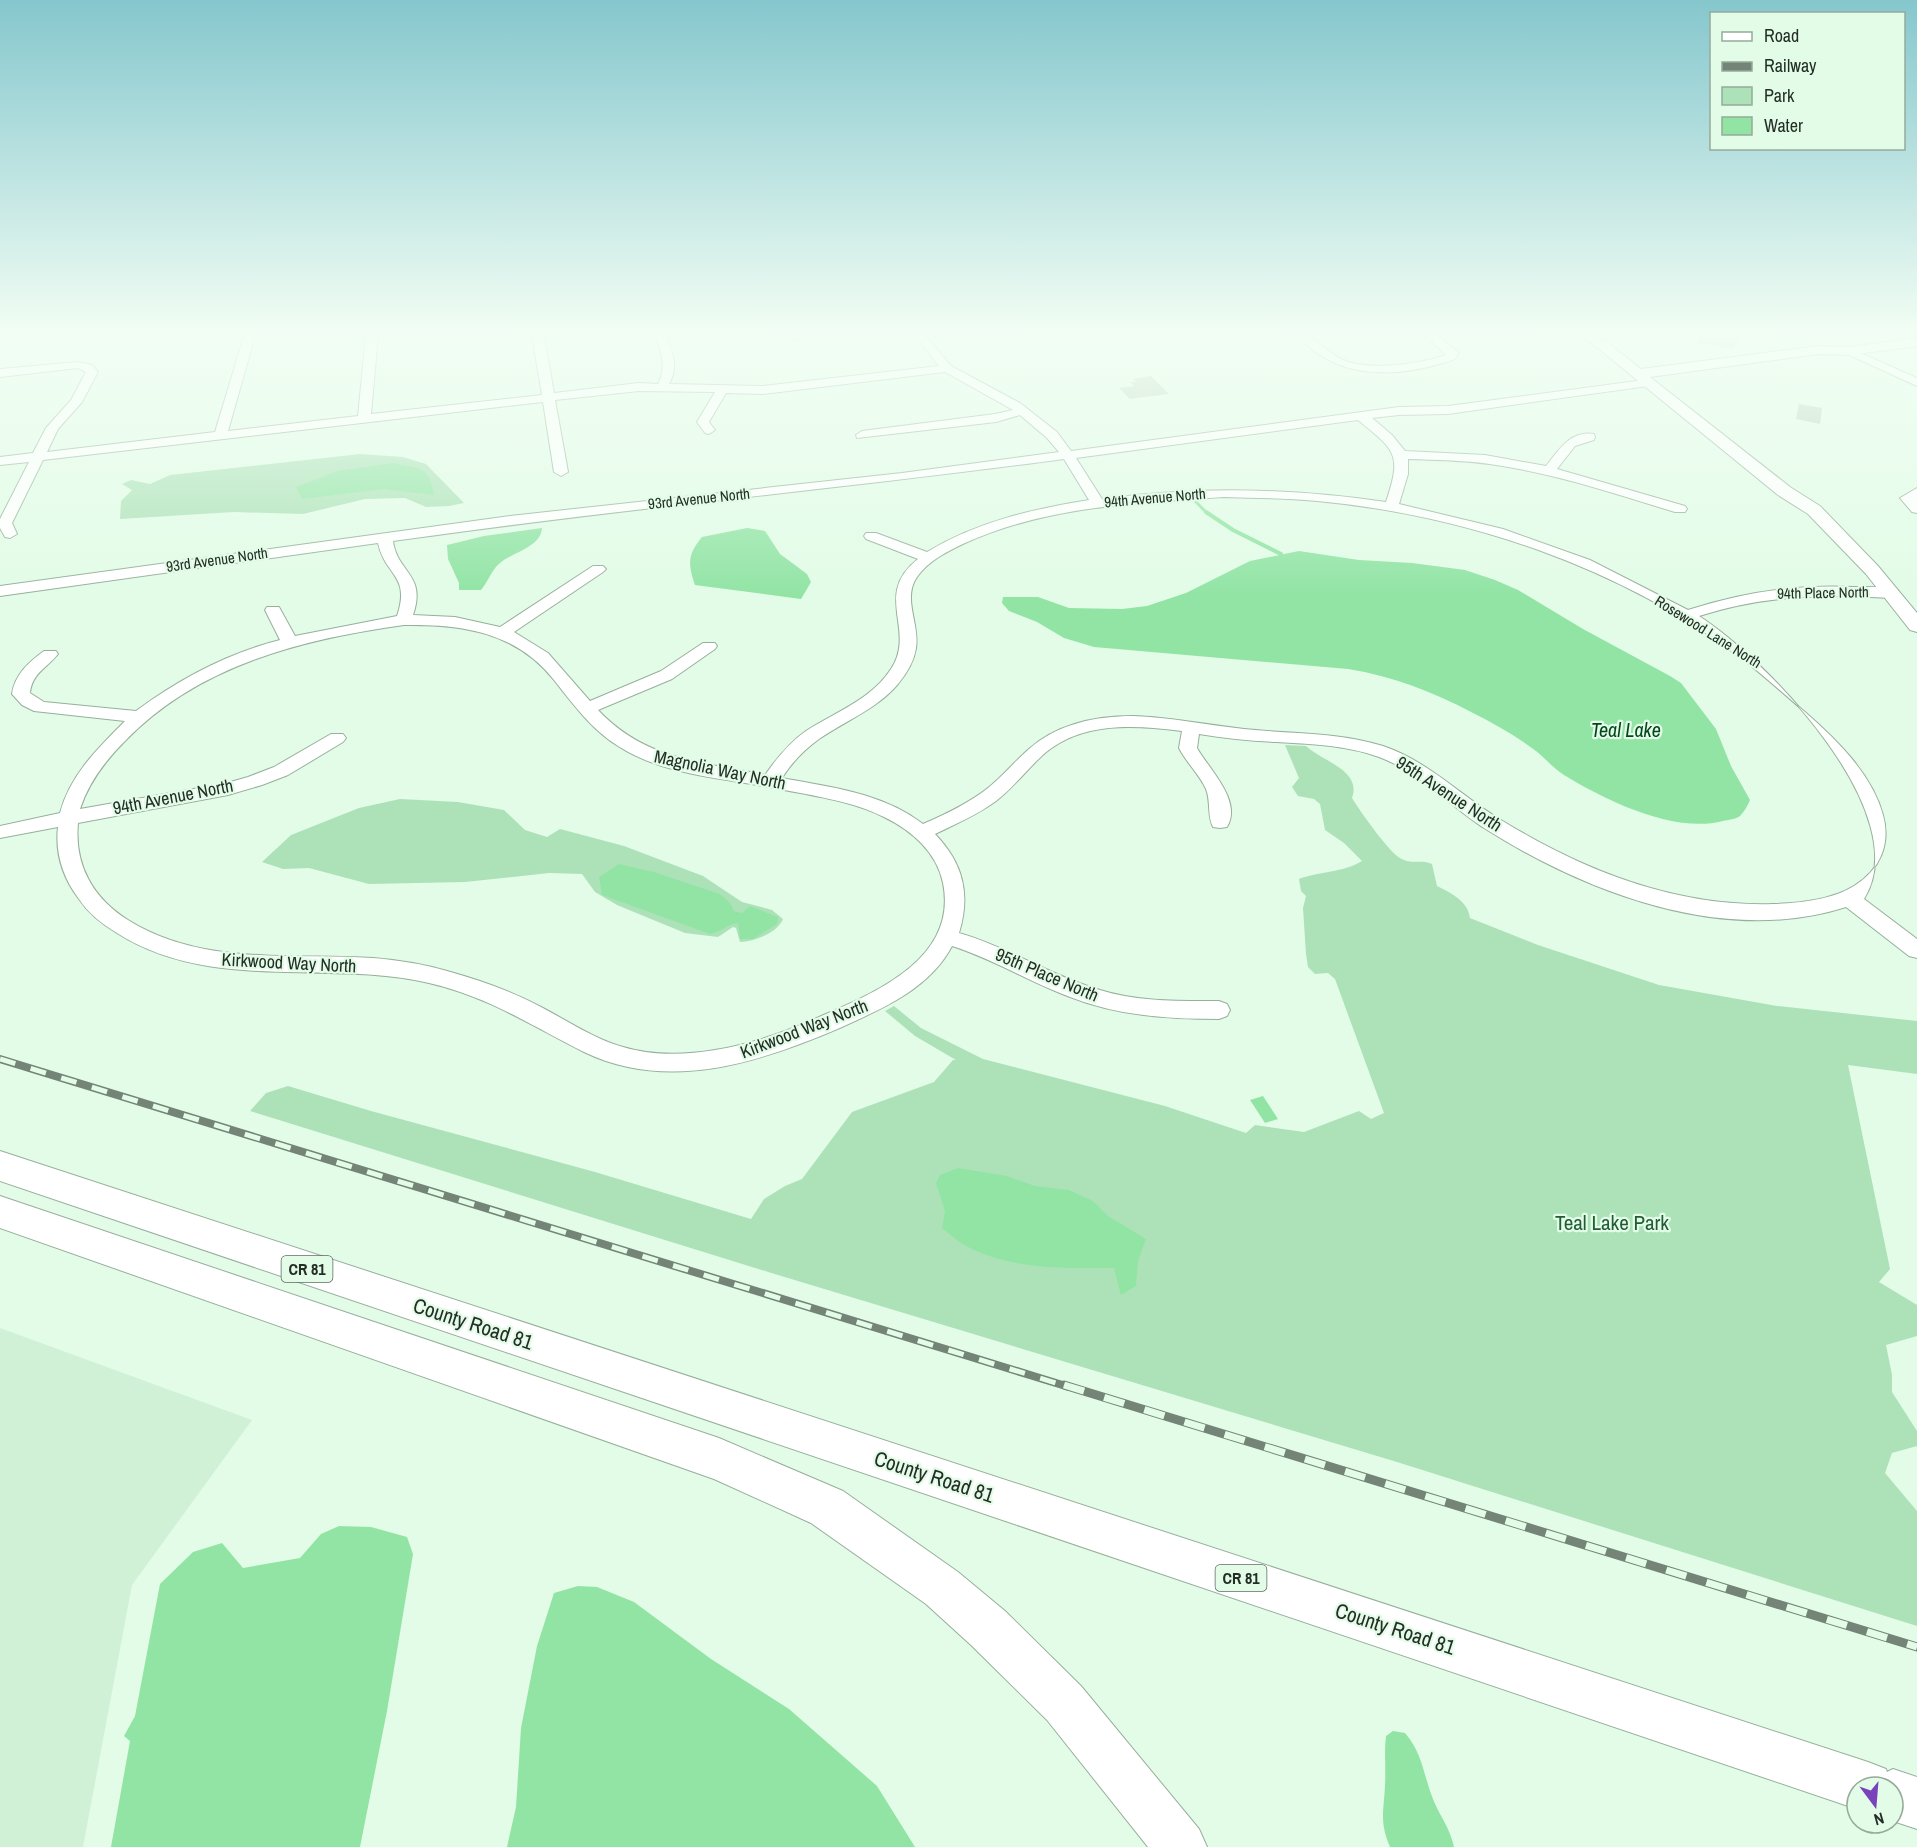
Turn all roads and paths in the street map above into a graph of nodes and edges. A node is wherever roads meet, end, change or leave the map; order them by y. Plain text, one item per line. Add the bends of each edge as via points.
1 (57, 422) edge
2 (224, 422) edge
3 (344, 422) edge
4 (552, 422) edge
5 (703, 422) edge
6 (963, 422) edge
7 (1036, 422) edge
8 (1314, 422) edge
9 (1368, 422) edge
10 (1711, 422) edge
11 (709, 430) dead end
12 (862, 435) dead end
13 (220, 436) junction
14 (1589, 437) dead end
15 (1068, 455) junction
16 (1401, 455) junction
17 (37, 457) junction
18 (0, 461) edge
19 (1549, 471) junction
20 (561, 472) dead end
21 (1917, 492) edge
22 (1098, 503) junction
23 (1391, 507) junction
24 (1680, 509) dead end
25 (1917, 509) edge
26 (10, 534) dead end
27 (871, 536) dead end
28 (385, 537) junction
29 (929, 558) junction
30 (598, 569) dead end
31 (0, 591) edge
32 (1890, 593) junction
33 (273, 610) dead end
34 (1687, 615) junction
35 (404, 620) junction
36 (1917, 626) edge
37 (503, 632) junction
38 (290, 641) junction
39 (709, 646) dead end
40 (50, 654) dead end
41 (587, 708) junction
42 (139, 717) junction
43 (1191, 728) junction
44 (337, 738) dead end
45 (770, 782) junction
46 (67, 818) junction
47 (1220, 822) dead end
48 (924, 831) junction
49 (0, 832) edge
50 (1850, 899) junction
51 (948, 937) junction
52 (1917, 950) edge
53 (1219, 1010) dead end
54 (0, 1166) edge
55 (0, 1212) edge
56 (1845, 1779) edge
57 (1180, 1847) edge

1 - 17 street
2 - 13 street
3 - 13 street
4 - 20 street
5 - 11 street
6 - 12 street
7 - 15 street
8 - 15 street, 93rd Avenue North
9 - 16 street
10 - 32 main road via 1809,495 1814,510
13 - 17 street
14 - 19 street via 1570,443
15 - 22 street
15 - 28 street, 93rd Avenue North
16 - 19 street via 1464,457
16 - 23 street via 1404,464
17 - 18 street
17 - 26 street via 5,523
19 - 24 street
21 - 25 street via 1907,498
22 - 23 street, 94th Avenue North via 1185,494 1252,493
22 - 29 street, 94th Avenue North via 1006,522
23 - 34 street, Rosewood Lane North via 1469,524 1558,553
27 - 29 street
28 - 31 street, 93rd Avenue North
28 - 35 street via 386,553 401,571 410,595
29 - 45 street, 94th Avenue North via 915,570 903,595 910,640 898,673 866,704 797,747
30 - 37 street
32 - 34 street, 94th Place North via 1770,593
32 - 36 main road
33 - 38 street
34 - 50 street, Rosewood Lane North via 1796,692 1851,748 1886,794 1897,829 1896,845 1875,882
35 - 37 street, Magnolia Way North via 452,621
35 - 38 street, Kirkwood Way North
37 - 41 street, Magnolia Way North via 548,662
38 - 42 street, Kirkwood Way North via 227,664
39 - 41 street via 660,680
40 - 42 street via 22,684 21,694 28,701 56,710
41 - 45 street, Magnolia Way North via 610,734 651,756
42 - 46 street, Kirkwood Way North via 93,764
43 - 47 street via 1188,748 1218,792
43 - 48 street, 95th Avenue North via 1134,721 1064,733 1046,744 988,798
43 - 50 street, 95th Avenue North via 1344,743 1387,754 1408,764 1488,822 1529,846 1574,868 1663,900 1745,913 1818,908
44 - 46 street, 94th Avenue North via 281,771 255,781
45 - 48 street, Magnolia Way North via 875,805
46 - 49 street, 94th Avenue North
46 - 51 street, Kirkwood Way North via 71,869 86,893 106,916 134,935 170,950 261,964 404,970 450,979 533,1012 601,1051 664,1063 735,1056 854,1012 902,988 931,962
48 - 51 street, Magnolia Way North via 943,855 952,875 955,910
50 - 52 street
51 - 53 street, 95th Place North via 1001,955 1096,998 1132,1007
54 - 56 highway, County Road 81 / CR 81
55 - 57 highway, CR 81 via 708,1455 827,1507 942,1588 1026,1663 1064,1703

